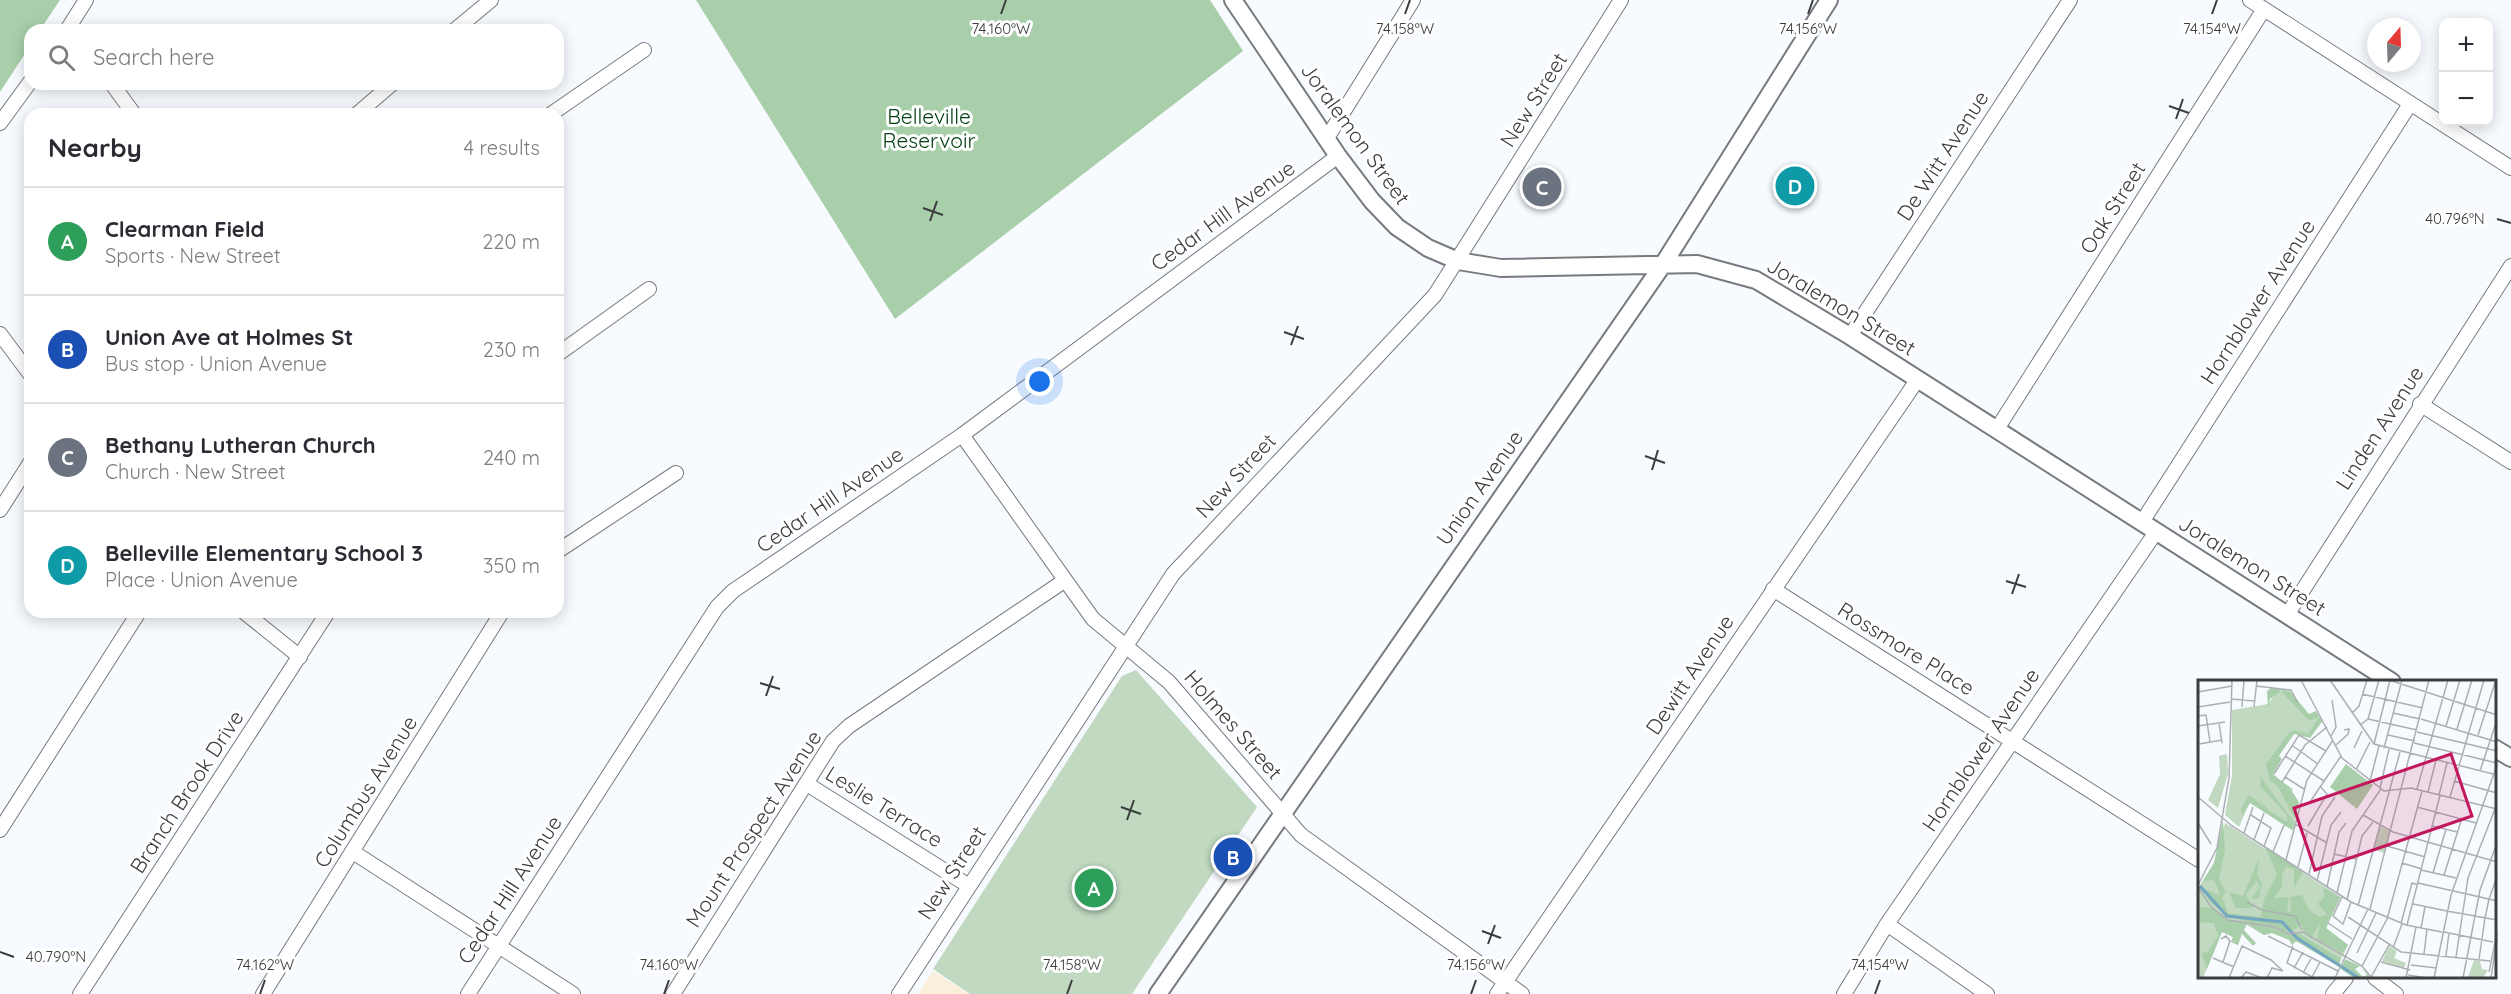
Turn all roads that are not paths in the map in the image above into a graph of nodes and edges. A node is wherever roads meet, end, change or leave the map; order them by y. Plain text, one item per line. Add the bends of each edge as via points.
1 (86, 0) edge
2 (490, 0) edge
3 (1233, 0) edge
4 (1413, 0) edge
5 (1621, 0) edge
6 (1829, 0) edge
7 (2070, 0) edge
8 (2250, 0) edge
9 (2264, 9) junction
10 (73, 24) edge
11 (462, 24) edge
12 (644, 50) dead end
13 (24, 90) edge
14 (116, 90) edge
15 (385, 90) edge
16 (2410, 104) junction
17 (130, 108) edge
18 (364, 108) edge
19 (560, 108) edge
20 (0, 123) edge
21 (1327, 138) junction
22 (1338, 156) junction
23 (2511, 168) edge
24 (1458, 261) junction
25 (1664, 263) junction
26 (2511, 266) edge
27 (649, 289) dead end
28 (0, 334) edge
29 (1850, 336) junction
30 (564, 350) edge
31 (24, 366) edge
32 (1918, 379) junction
33 (2420, 404) junction
34 (1997, 429) junction
35 (962, 435) junction
36 (2511, 462) edge
37 (24, 472) edge
38 (676, 473) dead end
39 (0, 510) edge
40 (2149, 527) junction
41 (564, 547) edge
42 (1064, 581) junction
43 (1773, 589) junction
44 (2287, 615) junction
45 (135, 618) edge
46 (251, 618) edge
47 (324, 618) edge
48 (498, 618) edge
49 (1125, 647) junction
50 (300, 657) junction
51 (2389, 680) edge
52 (2013, 742) junction
53 (2496, 749) edge
54 (2511, 758) edge
55 (807, 784) junction
56 (1282, 813) junction
57 (0, 831) edge
58 (353, 852) junction
59 (2198, 859) edge
60 (969, 886) junction
61 (1887, 924) junction
62 (498, 946) junction
63 (2345, 979) edge
64 (2377, 979) edge
65 (1505, 982) junction
66 (80, 994) edge
67 (263, 994) edge
68 (468, 994) edge
69 (573, 994) edge
70 (673, 994) edge
71 (899, 994) edge
72 (1158, 994) edge
73 (1497, 994) edge
74 (1522, 994) edge
75 (1844, 994) edge
76 (1987, 994) edge
77 (2333, 994) edge
78 (2396, 994) edge

1 - 10 street
2 - 11 street
3 - 21 street, Joralemon Street
4 - 21 street
5 - 24 street, New Street
6 - 25 street, Union Avenue
7 - 29 street, De Witt Avenue
8 - 9 street
9 - 16 street
9 - 34 street, Oak Street
12 - 19 street
13 - 20 street
14 - 17 street
15 - 18 street
16 - 23 street
16 - 40 street, Hornblower Avenue
21 - 22 street, Joralemon Street
22 - 24 street, Joralemon Street via 1397,227 1428,248
22 - 35 street, Cedar Hill Avenue
24 - 25 street, Joralemon Street via 1501,268
24 - 49 street, New Street via 1435,295 1173,574
25 - 29 street, Joralemon Street via 1713,267 1756,280
25 - 56 street, Union Avenue
26 - 33 street, Linden Avenue
27 - 30 street
28 - 31 street
29 - 32 street, Joralemon Street
32 - 34 street, Joralemon Street
32 - 43 street, Dewitt Avenue
33 - 36 street
33 - 44 street, Linden Avenue
34 - 40 street, Joralemon Street
35 - 42 street, Holmes Street
35 - 62 street, Cedar Hill Avenue via 733,591 717,607
37 - 39 street
38 - 41 street
40 - 44 street, Joralemon Street
40 - 52 street, Hornblower Avenue
42 - 49 street, Holmes Street via 1093,619
42 - 55 street, Mount Prospect Avenue via 849,726 833,741
43 - 52 street, Rossmore Place
43 - 65 street, Dewitt Avenue
44 - 51 street, Joralemon Street
45 - 57 street
46 - 50 street
47 - 50 street, Branch Brook Drive
48 - 58 street, Columbus Avenue
49 - 56 street, Holmes Street via 1170,682
49 - 60 street, New Street
50 - 66 street, Branch Brook Drive
52 - 59 street, Rossmore Place
52 - 61 street, Hornblower Avenue
53 - 54 street
55 - 60 street, Leslie Terrace
55 - 70 street, Mount Prospect Avenue
56 - 65 street, Holmes Street via 1301,835
56 - 72 street, Union Avenue
58 - 62 street
58 - 67 street, Columbus Avenue
60 - 71 street, New Street
61 - 75 street, Hornblower Avenue
61 - 76 street
62 - 68 street, Cedar Hill Avenue
62 - 69 street
63 - 77 street
64 - 78 street
65 - 73 street, Dewitt Avenue
65 - 74 street, Holmes Street

